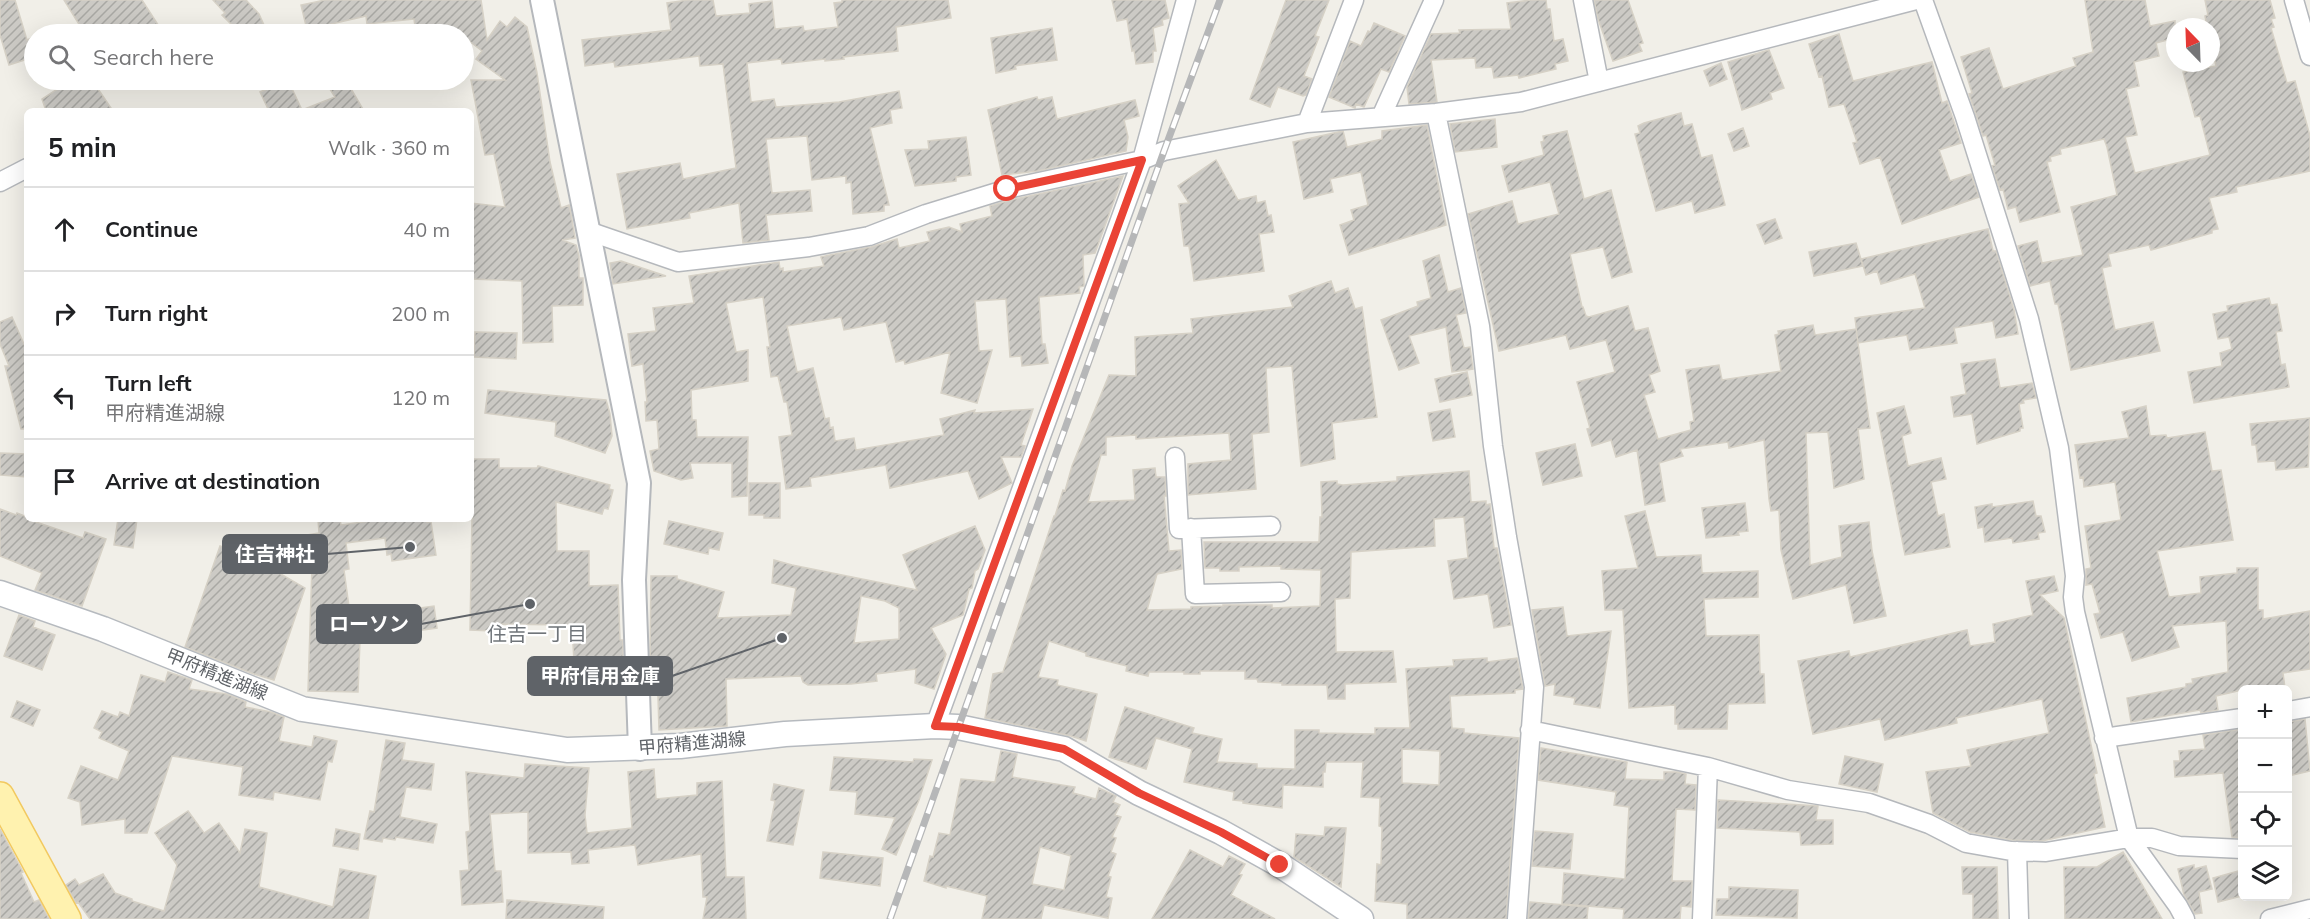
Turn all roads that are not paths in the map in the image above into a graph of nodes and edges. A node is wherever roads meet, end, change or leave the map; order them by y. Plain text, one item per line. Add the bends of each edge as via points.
1 (542, 0) edge
2 (1186, 0) edge
3 (1354, 0) edge
4 (1434, 0) edge
5 (1583, 0) edge
6 (1916, 0) edge
7 (1923, 0) edge
8 (2294, 0) edge
9 (2310, 56) edge
10 (1599, 82) junction
11 (1436, 113) junction
12 (1381, 117) junction
13 (1307, 123) junction
14 (1142, 160) junction
15 (24, 170) edge
16 (0, 182) edge
17 (588, 231) junction
18 (1175, 458) dead end
19 (1270, 525) dead end
20 (1191, 528) junction
21 (1281, 592) dead end
22 (0, 593) edge
23 (2310, 707) edge
24 (2292, 710) edge
25 (2238, 719) edge
26 (935, 726) junction
27 (1530, 730) junction
28 (2104, 738) junction
29 (640, 748) junction
30 (1708, 767) junction
31 (0, 796) edge
32 (2129, 838) junction
33 (2238, 849) edge
34 (2017, 851) junction
35 (2310, 909) edge
36 (67, 919) edge
37 (1361, 919) edge
38 (1517, 919) edge
39 (1702, 919) edge
40 (2019, 919) edge
41 (2185, 919) edge
42 (2270, 919) edge

1 - 17 street
2 - 14 street
3 - 13 street
4 - 12 street
5 - 10 street
6 - 10 street
7 - 28 street via 2029,319 2059,448 2075,576 2075,612
8 - 9 street
10 - 11 street via 1521,102
11 - 12 street
11 - 27 street via 1480,326 1493,446 1534,687
12 - 13 street
13 - 14 street via 1164,151
14 - 17 street via 1007,189 869,236 809,247 678,262
14 - 26 street
15 - 16 street
17 - 29 street via 639,483 634,580
18 - 20 street via 1179,529
19 - 20 street
20 - 21 street via 1195,594
22 - 29 main road, 甲府精進湖線 via 103,629 302,709 567,750
23 - 24 street
25 - 28 street
26 - 29 main road, 甲府精進湖線 via 785,734
26 - 37 main road, 甲府精進湖線 via 958,727 1064,749 1139,793 1280,865
27 - 30 street
27 - 38 street
28 - 32 street
30 - 34 street via 1788,790 1869,802 1929,824 1966,843
30 - 39 street
31 - 36 main road
32 - 33 street via 2152,838 2179,846
32 - 34 street via 2046,852
32 - 41 street
34 - 40 street
35 - 42 street

